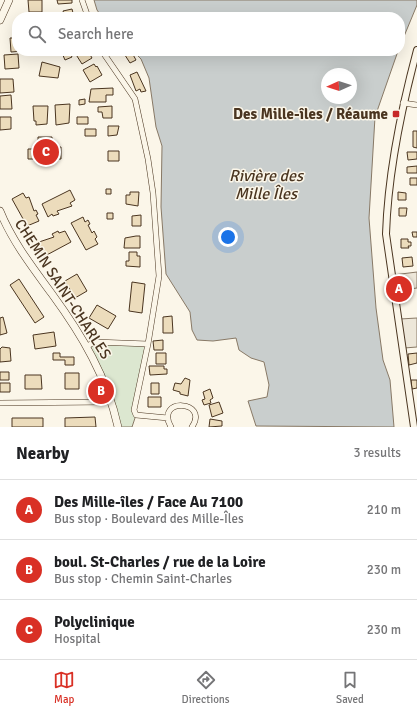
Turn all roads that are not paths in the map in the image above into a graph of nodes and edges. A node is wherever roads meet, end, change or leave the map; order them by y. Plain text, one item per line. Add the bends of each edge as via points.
1 (9, 0) edge
2 (82, 0) edge
3 (86, 12) edge
4 (0, 20) edge
5 (417, 50) edge
6 (105, 56) edge
7 (403, 103) junction
8 (417, 106) edge
9 (0, 211) edge
10 (148, 344) junction
11 (87, 346) junction
12 (111, 400) junction
13 (0, 403) edge
14 (168, 418) junction
15 (118, 427) edge
16 (171, 427) edge
17 (192, 427) edge
18 (414, 427) edge

1 - 4 main road
2 - 3 street
5 - 7 street
6 - 10 street via 134,99 152,186 158,276
7 - 8 street
7 - 18 street via 387,202 386,234
9 - 11 main road, CHEMIN SAINT-CHARLES via 23,252
10 - 11 street via 95,342
10 - 14 street via 134,410 136,415
11 - 12 main road, CHEMIN SAINT-CHARLES via 99,368
12 - 13 street
12 - 15 main road, CHEMIN SAINT-CHARLES
14 - 16 street
14 - 17 street via 174,407 186,406 195,415

